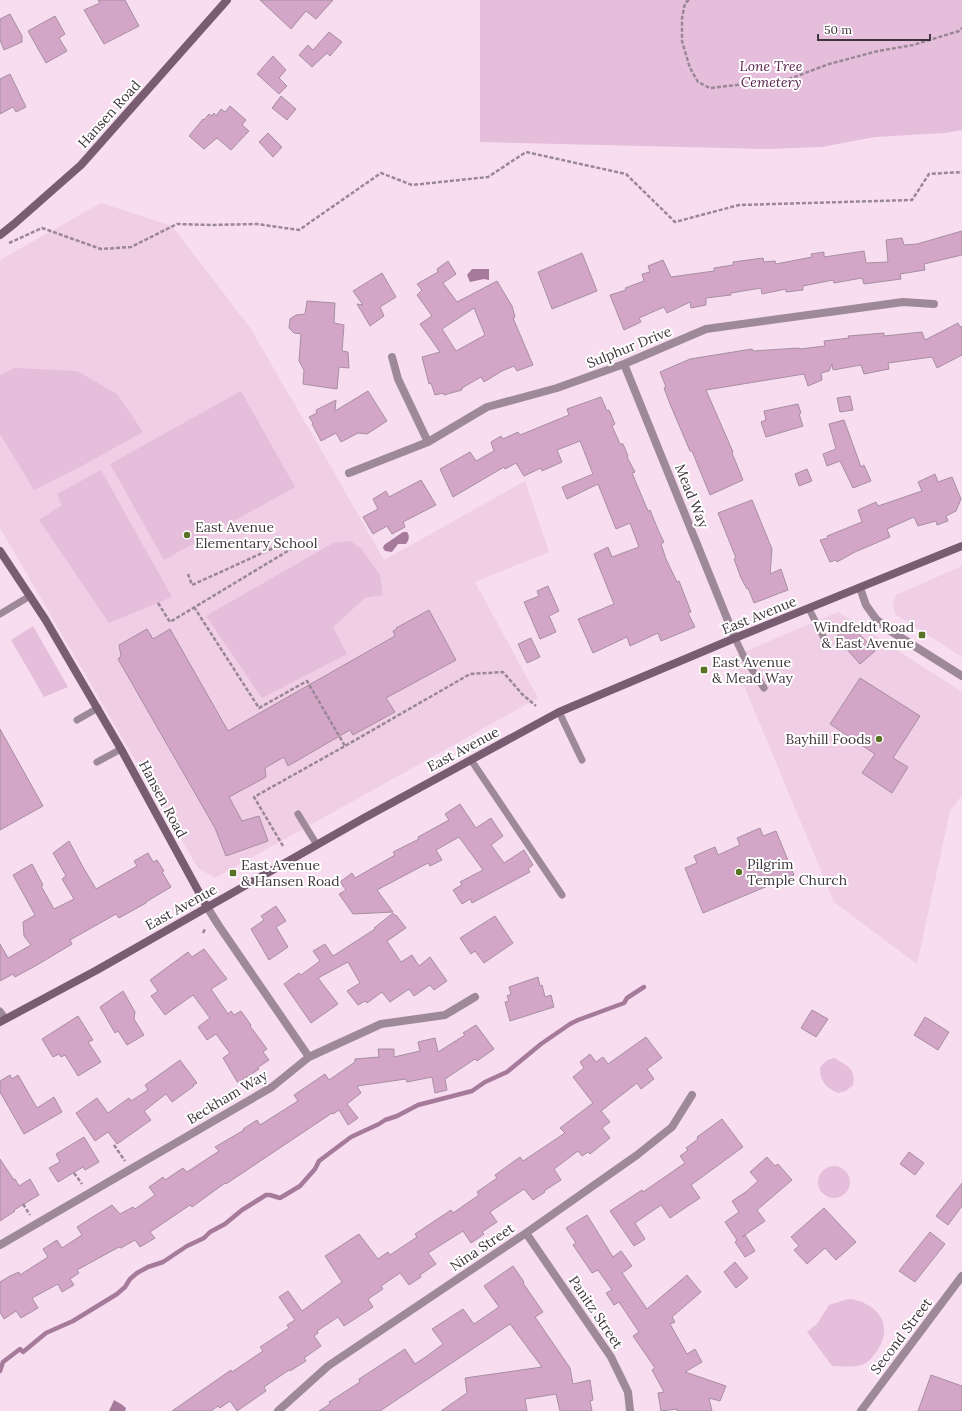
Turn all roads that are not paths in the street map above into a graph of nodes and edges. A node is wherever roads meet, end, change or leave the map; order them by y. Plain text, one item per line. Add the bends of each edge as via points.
1 (227, 0) edge
2 (0, 235) edge
3 (934, 304) dead end
4 (392, 357) dead end
5 (624, 364) junction
6 (428, 442) junction
7 (349, 473) dead end
8 (962, 546) edge
9 (0, 551) edge
10 (860, 588) junction
11 (30, 596) junction
12 (808, 609) junction
13 (0, 614) edge
14 (735, 638) junction
15 (825, 640) dead end
16 (962, 676) edge
17 (764, 688) dead end
18 (98, 708) junction
19 (560, 712) junction
20 (77, 720) dead end
21 (122, 748) junction
22 (471, 760) junction
23 (582, 760) dead end
24 (97, 762) dead end
25 (298, 814) dead end
26 (317, 845) junction
27 (562, 895) dead end
28 (207, 907) junction
29 (475, 997) dead end
30 (0, 1011) edge
31 (3, 1021) edge
32 (309, 1057) junction
33 (692, 1095) dead end
34 (526, 1233) junction
35 (0, 1245) edge
36 (962, 1276) edge
37 (278, 1411) edge
38 (630, 1411) edge
39 (861, 1411) edge

1 - 2 street, Hansen Road via 81,165
3 - 5 street, Sulphur Drive via 903,302 706,329
4 - 6 street via 398,379
5 - 6 street, Sulphur Drive via 557,388 487,408
5 - 14 street, Mead Way
6 - 7 street, Sulphur Drive
8 - 10 street, East Avenue
9 - 11 street, Hansen Road
10 - 12 street, East Avenue
10 - 16 street via 866,605 876,619
11 - 13 lane
11 - 18 street, Hansen Road
12 - 14 street, East Avenue
12 - 15 lane
14 - 17 lane
14 - 19 street, East Avenue
18 - 20 lane
18 - 21 street, Hansen Road
19 - 22 street, East Avenue
19 - 23 lane
21 - 24 lane
21 - 28 street, Hansen Road
22 - 26 street, East Avenue
22 - 27 lane
25 - 26 lane
26 - 28 street, East Avenue
28 - 31 street, East Avenue
28 - 32 street, Hansen Road
29 - 32 street, Beckham Way via 445,1015 381,1024
30 - 31 lane
32 - 35 street, Beckham Way via 272,1087
33 - 34 street, Nina Street via 672,1127 637,1155
34 - 37 street, Nina Street via 328,1366
34 - 38 street, Panitz Street via 611,1357 628,1392
36 - 39 street, Second Street

